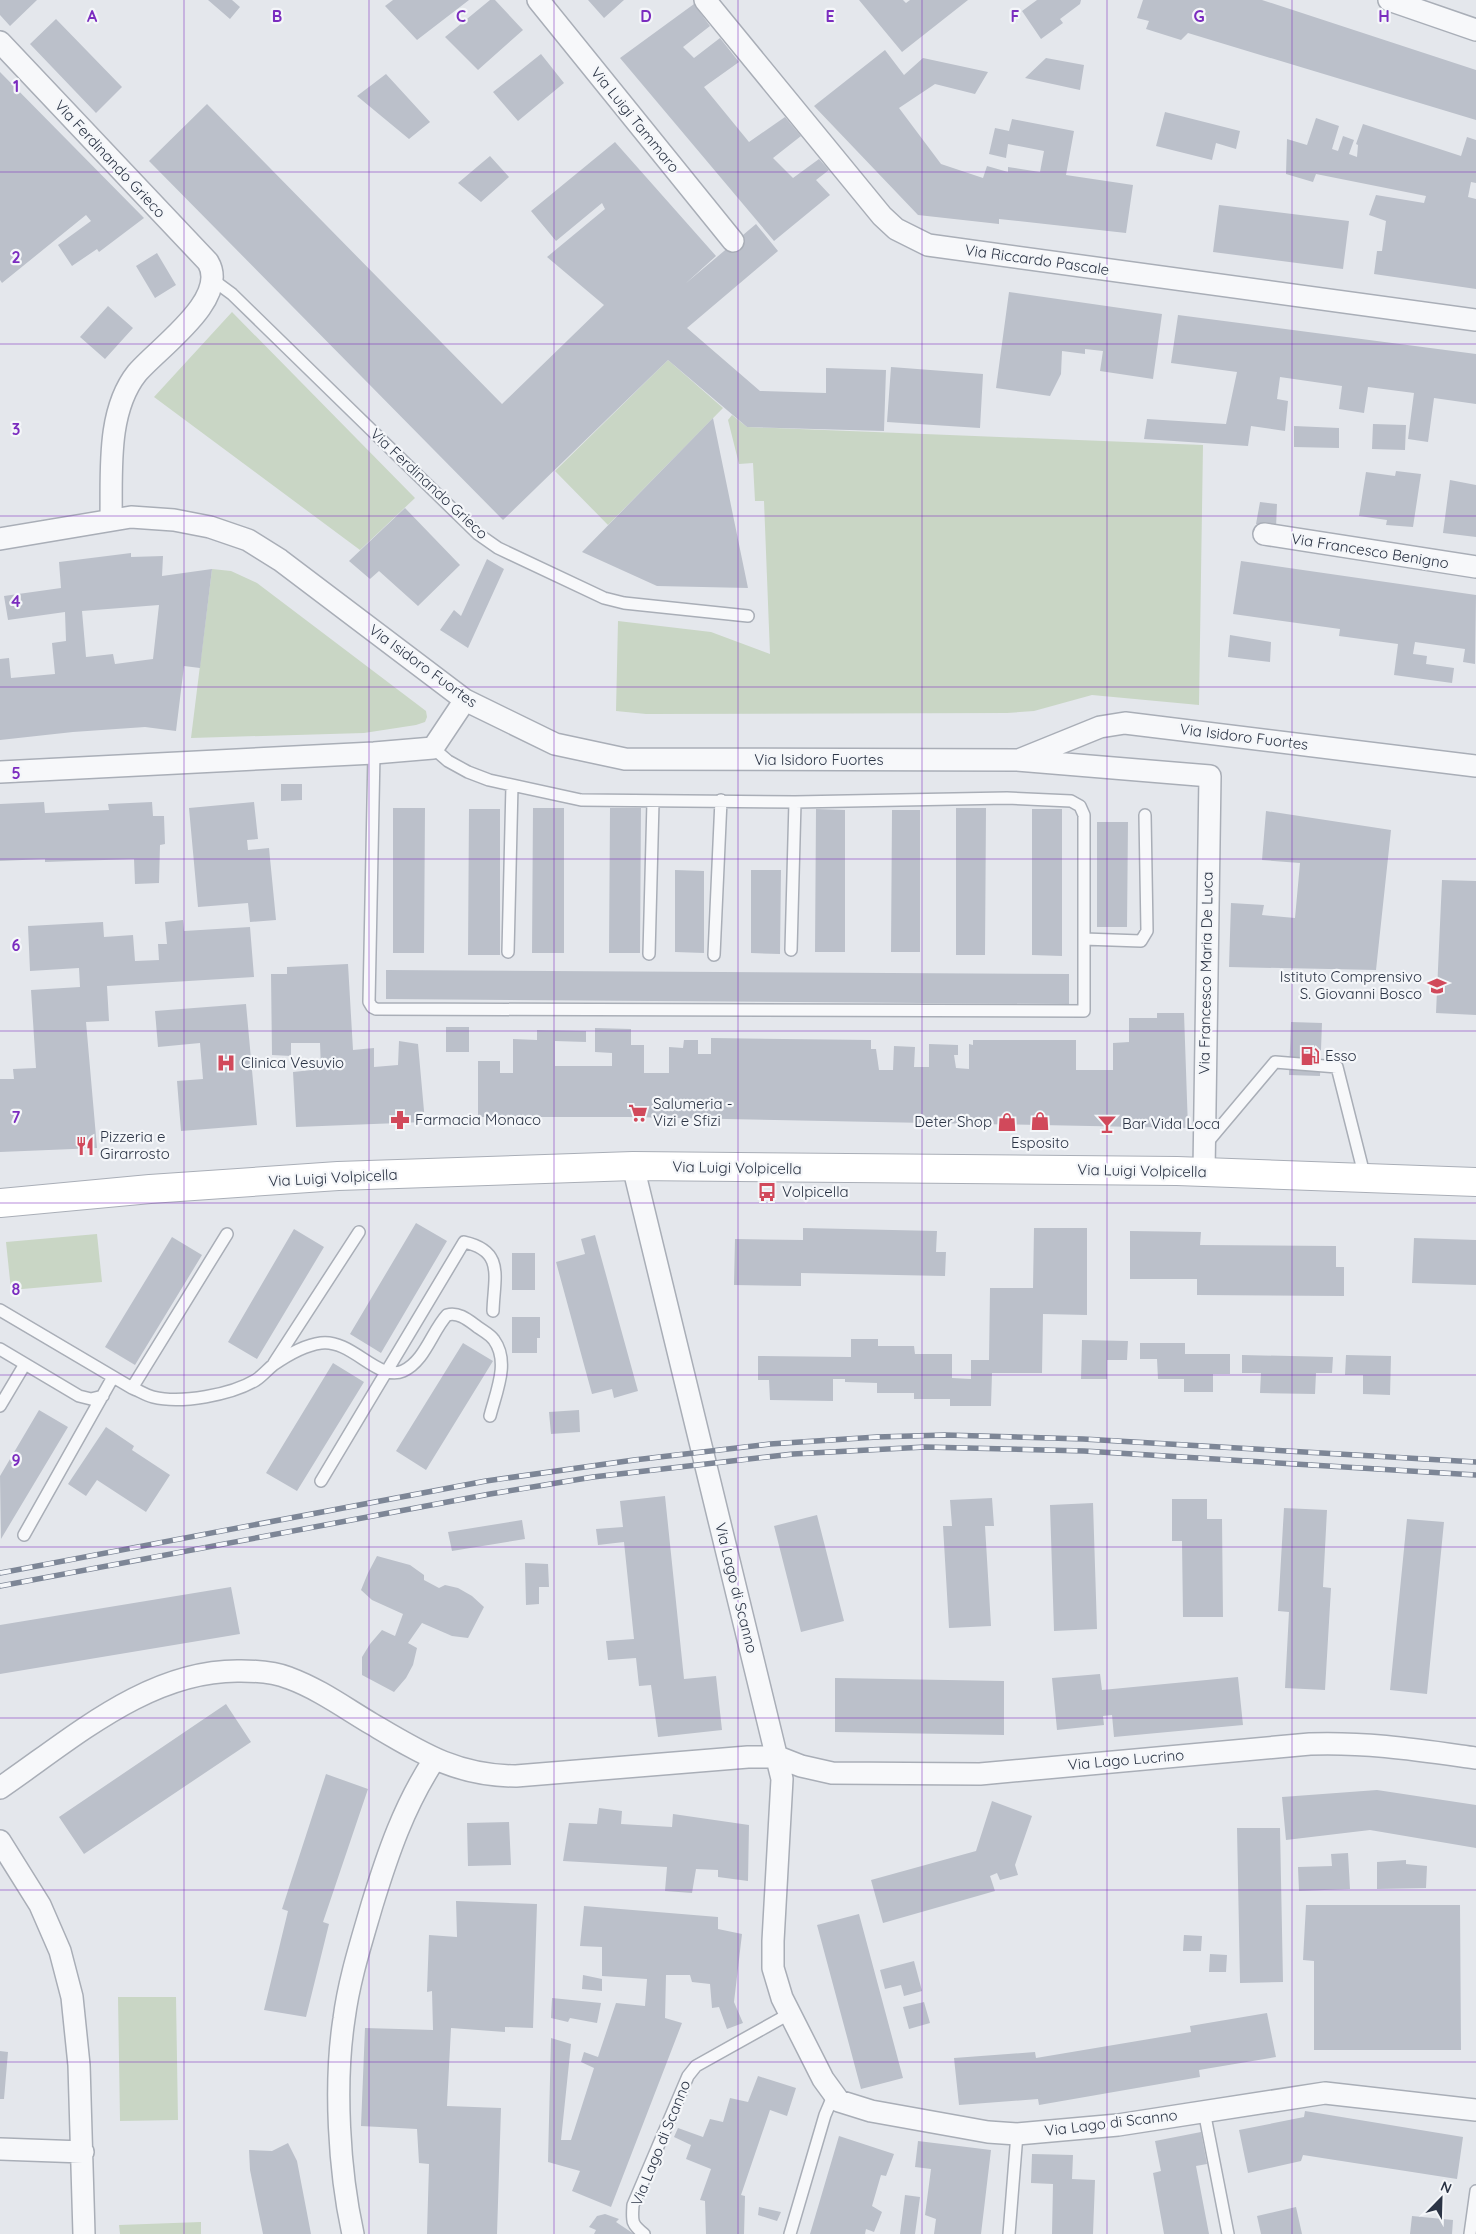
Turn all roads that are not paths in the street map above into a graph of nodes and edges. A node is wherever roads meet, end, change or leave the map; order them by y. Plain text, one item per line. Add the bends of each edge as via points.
1 (538, 0) edge
2 (705, 0) edge
3 (1390, 0) edge
4 (1476, 30) edge
5 (0, 42) edge
6 (733, 241) dead end
7 (213, 280) junction
8 (1476, 320) edge
9 (110, 520) junction
10 (1264, 534) dead end
11 (0, 539) edge
12 (1476, 567) edge
13 (748, 616) dead end
14 (465, 700) junction
15 (433, 748) junction
16 (374, 753) junction
17 (1017, 760) junction
18 (1476, 766) edge
19 (0, 772) edge
20 (1210, 776) joint
21 (512, 785) junction
22 (721, 800) junction
23 (653, 802) junction
24 (795, 802) junction
25 (1145, 815) dead end
26 (1084, 939) junction
27 (791, 950) dead end
28 (508, 952) dead end
29 (649, 954) dead end
30 (714, 955) dead end
31 (1204, 1158) junction
32 (634, 1166) junction
33 (1365, 1178) junction
34 (1476, 1182) edge
35 (0, 1203) edge
36 (359, 1232) dead end
37 (228, 1234) dead end
38 (0, 1310) edge
39 (493, 1311) dead end
40 (0, 1349) edge
41 (25, 1364) junction
42 (273, 1365) junction
43 (385, 1372) junction
44 (114, 1377) junction
45 (132, 1388) junction
46 (103, 1396) junction
47 (0, 1406) edge
48 (490, 1416) dead end
49 (321, 1481) dead end
50 (24, 1535) dead end
51 (778, 1757) junction
52 (1476, 1758) edge
53 (434, 1760) junction
54 (0, 1788) edge
55 (0, 1841) edge
56 (789, 2014) junction
57 (834, 2094) junction
58 (1476, 2110) edge
59 (1204, 2111) junction
60 (1017, 2134) junction
61 (0, 2149) edge
62 (83, 2152) junction
63 (1476, 2191) edge
64 (84, 2234) edge
65 (353, 2234) edge
66 (644, 2234) edge
67 (790, 2234) edge
68 (1009, 2234) edge
69 (1228, 2234) edge
70 (1470, 2234) edge

1 - 6 street, Via Luigi Tammaro
2 - 8 street, Via Riccardo Pascale via 882,216 896,229 928,245
3 - 4 street
5 - 7 street, Via Ferdinando Grieco via 208,262
7 - 9 street via 201,308 138,372 127,388 114,436
7 - 13 lane, Via Ferdinando Grieco via 232,294 478,534 498,548 586,590 624,603
9 - 11 street, Via Isidoro Fuortes
9 - 14 street, Via Isidoro Fuortes via 131,517 174,520 210,527 248,540 280,560
10 - 12 street, Via Francesco Benigno
14 - 15 street
14 - 17 street, Via Isidoro Fuortes via 555,744 625,759
15 - 16 street
15 - 21 lane via 468,772
16 - 19 street
16 - 26 lane via 369,1002 376,1009 1084,1011
17 - 18 street, Via Isidoro Fuortes via 1100,727 1125,723
17 - 20 street, Via Isidoro Fuortes
20 - 31 street, Via Francesco Maria De Luca
21 - 23 lane via 581,800
21 - 28 lane
22 - 23 lane
22 - 24 lane
22 - 30 lane
23 - 29 lane
24 - 26 lane via 997,798 1071,800 1080,806 1084,815
24 - 27 lane
25 - 26 lane via 1148,931 1141,941
31 - 32 street, Via Luigi Volpicella
31 - 33 street, Via Luigi Volpicella
31 - 33 lane via 1275,1062 1337,1067
32 - 35 street, Via Luigi Volpicella via 338,1176
32 - 51 street, Via Lago di Scanno
33 - 34 street, Via Luigi Volpicella
36 - 42 lane
37 - 45 lane
38 - 44 lane
39 - 43 lane via 493,1260 483,1247 464,1242
40 - 41 lane
41 - 46 lane via 79,1396 91,1399
41 - 47 lane
42 - 43 lane via 307,1346 338,1343
42 - 45 lane via 257,1380 229,1392 202,1397 153,1397
43 - 48 lane via 400,1372 408,1367 424,1350 447,1314 456,1314 493,1339 501,1353 500,1376
43 - 49 lane
44 - 45 lane
44 - 46 lane
46 - 50 lane
51 - 52 street, Via Lago Lucrino via 832,1773 926,1774 980,1774 1310,1744 1380,1744
51 - 53 street via 714,1758 516,1776 469,1772
51 - 56 street, Via Lago di Scanno via 782,1779 773,1968
53 - 54 street via 288,1677 230,1670 174,1680 121,1705
53 - 65 street via 416,1788 389,1849 353,1969 343,2020 340,2125
55 - 62 street via 40,1905 66,1973 76,2028
56 - 57 street, Via Lago di Scanno
56 - 66 lane, Via Lago di Scanno via 696,2066 688,2076 632,2205 634,2227
57 - 60 street, Via Lago di Scanno via 851,2106 870,2111 988,2132
57 - 67 lane
58 - 59 street, Via Lago di Scanno via 1325,2093
59 - 60 street, Via Lago di Scanno via 1118,2125
59 - 69 lane
60 - 68 lane
61 - 62 street
62 - 64 street
63 - 70 lane

